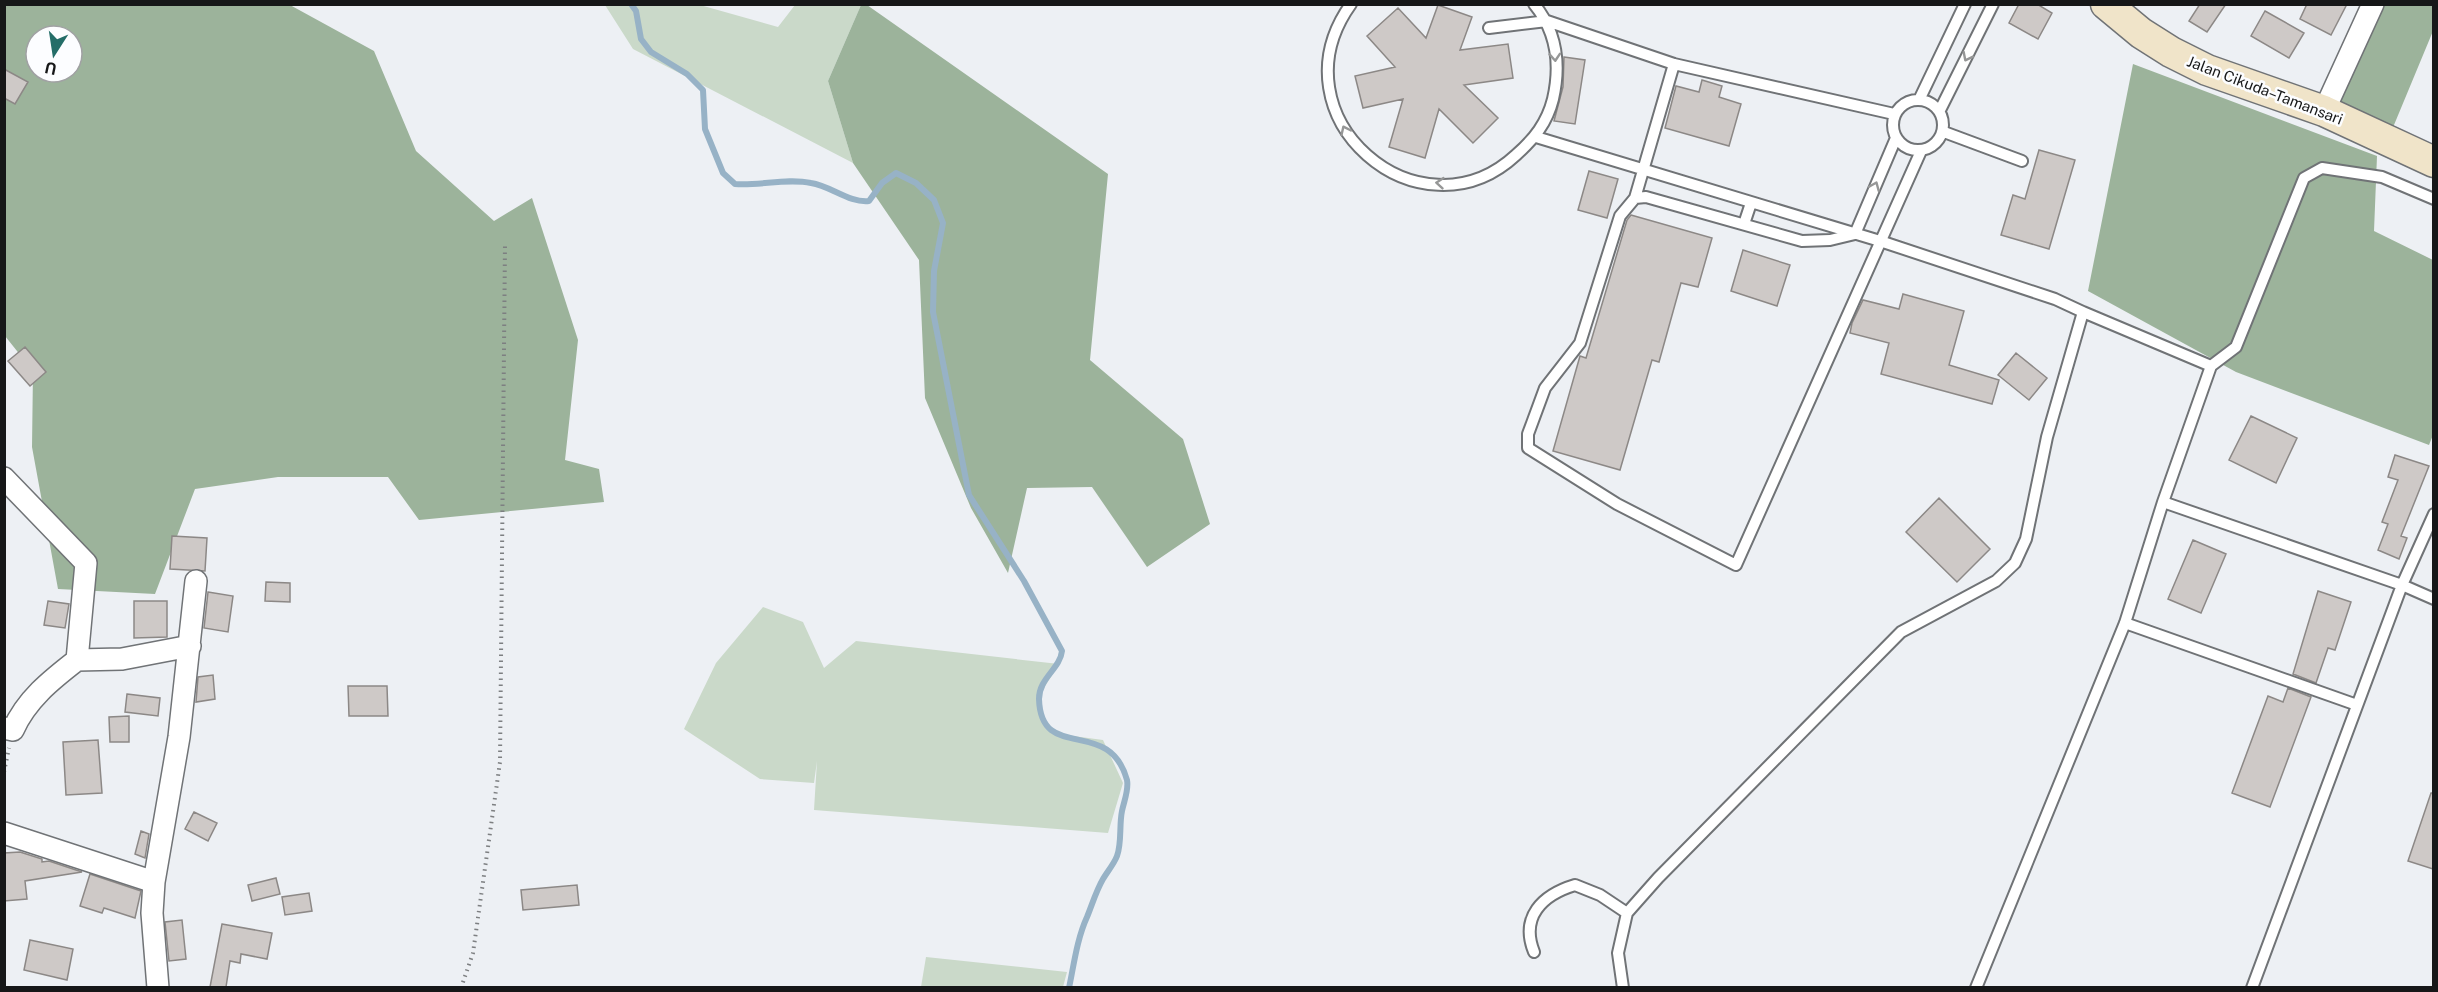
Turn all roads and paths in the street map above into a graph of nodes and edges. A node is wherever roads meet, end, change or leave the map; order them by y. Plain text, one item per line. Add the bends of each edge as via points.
1 (1351, 4) edge
2 (1534, 4) edge
3 (1965, 4) edge
4 (1993, 4) edge
5 (2106, 4) edge
6 (2373, 4) edge
7 (1547, 21) junction
8 (1489, 28) dead end
9 (1674, 64) junction
10 (1920, 98) junction
11 (1940, 110) junction
12 (2324, 111) junction
13 (1894, 114) junction
14 (1944, 132) junction
15 (1536, 137) junction
16 (1896, 138) junction
17 (1921, 151) junction
18 (2022, 161) dead end
19 (2433, 162) edge
20 (1644, 171) junction
21 (1635, 198) junction
22 (2433, 199) edge
23 (1751, 203) junction
24 (1744, 224) junction
25 (1855, 234) junction
26 (1880, 241) junction
27 (505, 244) dead end
28 (2083, 312) junction
29 (2211, 366) junction
30 (4, 478) edge
31 (2163, 501) junction
32 (2433, 514) edge
33 (196, 581) dead end
34 (2402, 585) junction
35 (2433, 599) edge
36 (2125, 623) junction
37 (190, 646) junction
38 (77, 660) junction
39 (2357, 705) junction
40 (4, 728) edge
41 (4, 833) edge
42 (154, 882) junction
43 (1627, 913) junction
44 (1534, 952) dead end
45 (158, 987) edge
46 (461, 987) edge
47 (1623, 987) edge
48 (1976, 987) edge
49 (2252, 987) edge

15 -> 1 lane via 1501,169 1455,185 1407,180 1385,171 1349,139 1329,96 1326,72 1336,25
2 - 7 lane
3 - 10 lane
4 -> 11 lane
5 - 12 street, Jalan Cikuda–Tamansari via 2141,33 2207,70
6 - 12 street
7 - 8 lane
7 - 9 lane
7 -> 15 lane via 1554,35 1556,82 1550,111
9 - 13 lane
9 - 20 lane
10 - 11 lane
10 - 13 lane via 1906,101
11 - 14 lane
12 - 19 street, Jalan Cikuda–Tamansari
13 - 16 lane
14 - 17 lane via 1930,148
14 - 18 lane
15 - 20 lane
16 - 17 lane via 1911,150
25 -> 16 lane
17 - 26 lane
20 - 21 lane
20 - 23 lane
21 - 24 lane via 1646,196
21 - 26 lane via 1620,216 1580,343 1545,388 1528,435 1528,448 1617,504 1736,565
22 - 29 lane via 2382,177 2322,168 2304,178 2235,347
23 - 24 lane
23 - 25 lane
24 - 25 lane via 1802,241
25 - 26 lane
26 - 28 lane via 2055,299
27 - 46 path via 500,762 473,953
28 - 29 lane
28 - 43 lane via 2047,437 2026,539 2014,563 1996,581 1901,633
29 - 31 lane
30 - 38 street via 86,563
31 - 34 lane
31 - 36 lane
32 - 34 lane
33 - 37 street
34 - 35 lane
34 - 39 lane
36 - 39 lane
36 - 48 lane
37 - 38 street via 122,659
37 - 42 street
38 - 40 street via 22,710 13,730
39 - 49 lane
41 - 42 street
42 - 45 street via 152,913
43 - 44 lane via 1600,895 1575,885 1559,890 1540,904 1531,919 1528,937
43 - 47 lane via 1618,953

